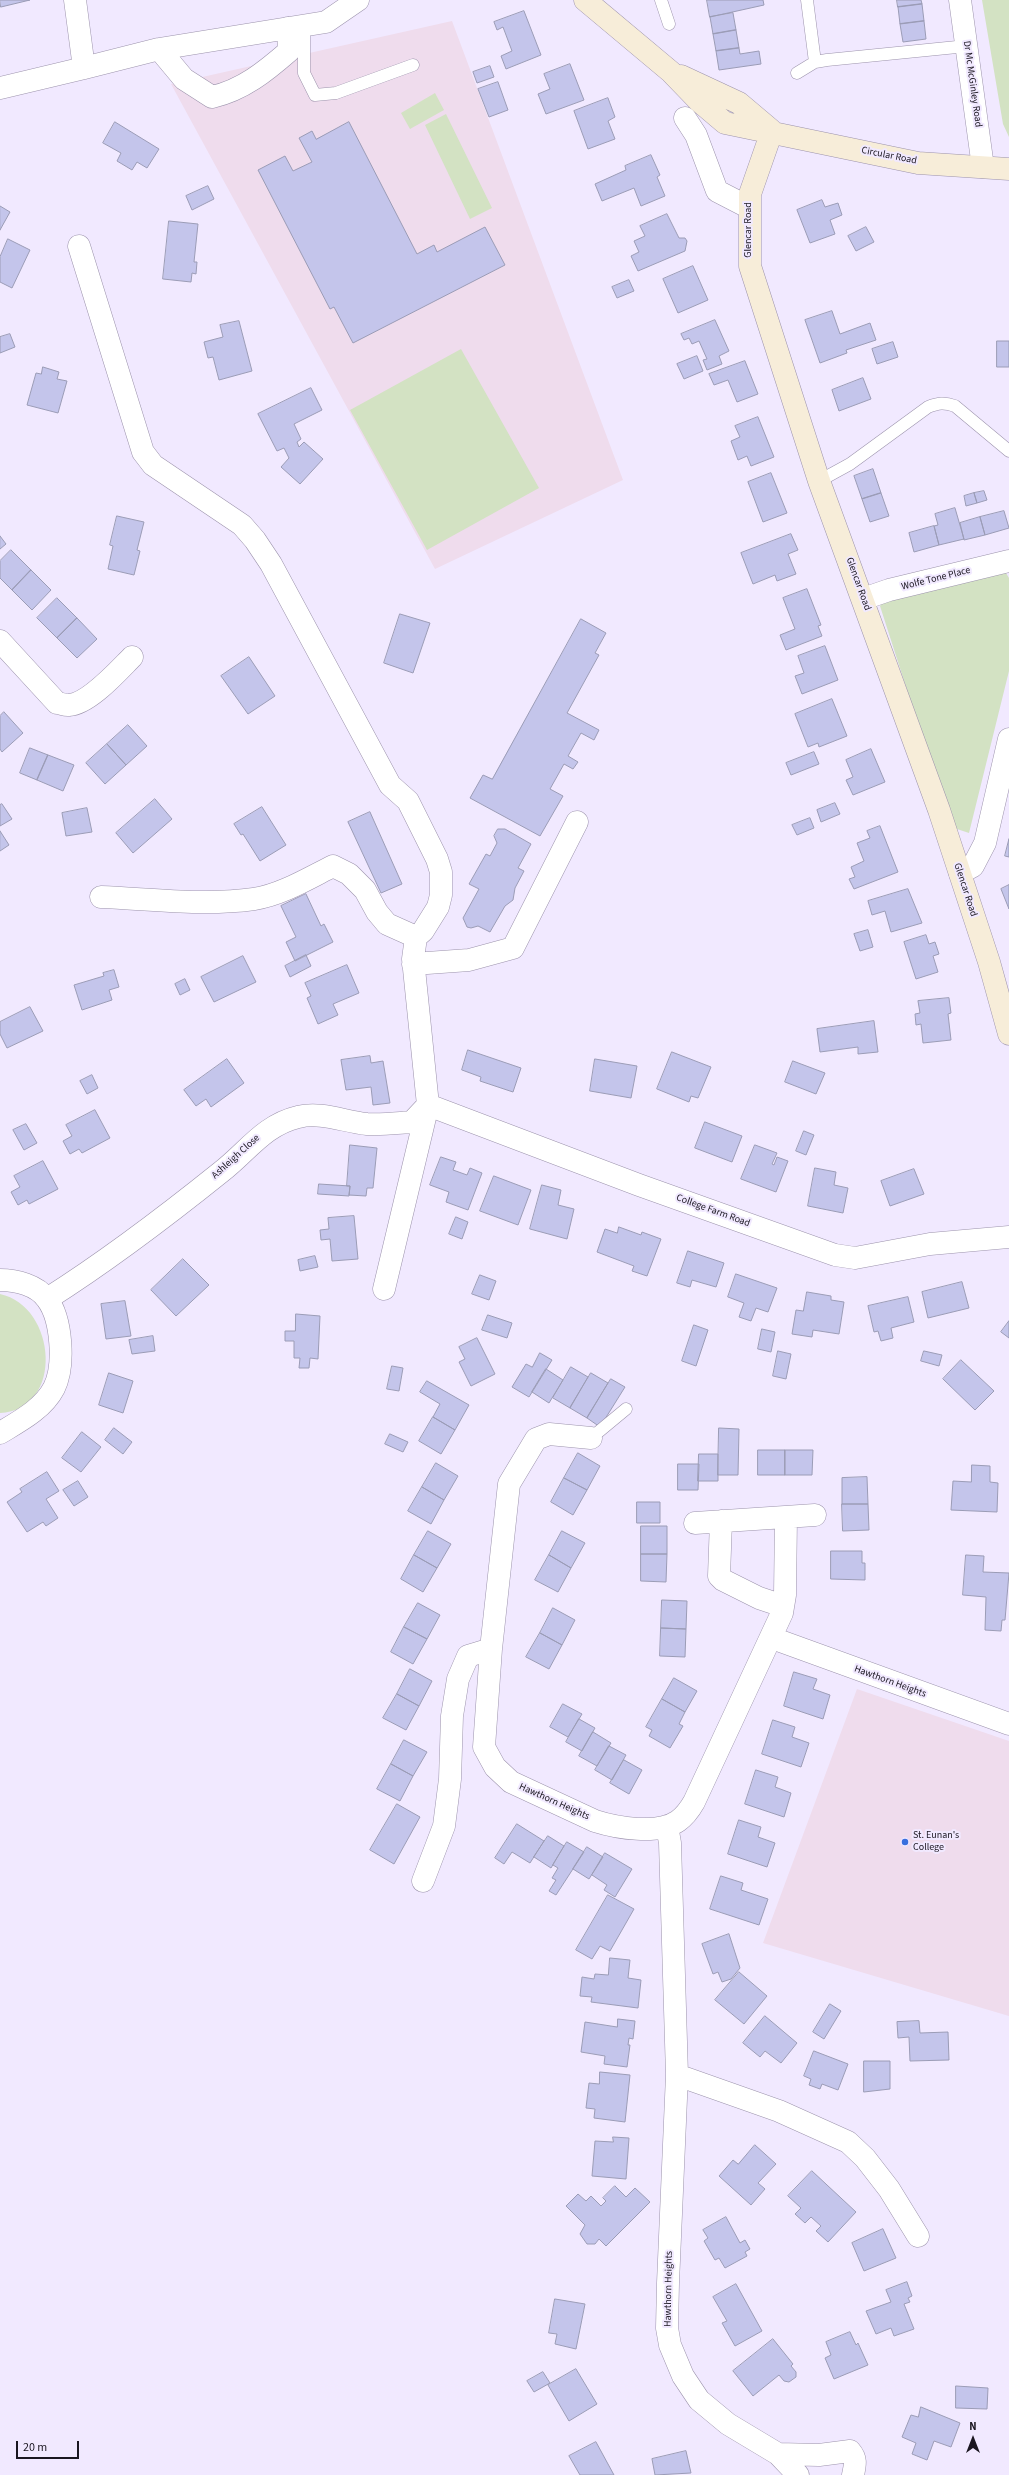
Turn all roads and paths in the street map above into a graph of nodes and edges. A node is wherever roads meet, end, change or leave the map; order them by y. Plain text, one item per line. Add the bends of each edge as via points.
1 (75, 0) edge
2 (358, 0) edge
3 (662, 0) edge
4 (807, 0) edge
5 (960, 0) edge
6 (595, 3) edge
7 (669, 24) dead end
8 (296, 28) junction
9 (966, 46) junction
10 (160, 49) junction
11 (815, 62) junction
12 (413, 65) dead end
13 (84, 68) junction
14 (797, 73) dead end
15 (0, 88) edge
16 (684, 118) dead end
17 (772, 131) junction
18 (983, 167) junction
19 (1009, 169) edge
20 (748, 207) junction
21 (79, 246) dead end
22 (1009, 451) edge
23 (819, 481) junction
24 (1009, 561) edge
25 (864, 599) junction
26 (0, 641) edge
27 (132, 657) dead end
28 (1009, 739) edge
29 (577, 822) dead end
30 (960, 873) junction
31 (102, 897) dead end
32 (416, 937) junction
33 (413, 964) junction
34 (1001, 986) edge
35 (1009, 1034) edge
36 (428, 1105) junction
37 (1009, 1237) edge
38 (0, 1280) edge
39 (384, 1289) dead end
40 (47, 1299) junction
41 (626, 1409) dead end
42 (0, 1433) edge
43 (591, 1438) joint
44 (815, 1515) dead end
45 (786, 1517) junction
46 (721, 1521) junction
47 (695, 1523) dead end
48 (783, 1606) junction
49 (772, 1638) junction
50 (491, 1649) junction
51 (1009, 1724) edge
52 (667, 1826) junction
53 (423, 1881) dead end
54 (678, 2075) junction
55 (918, 2236) dead end
56 (778, 2454) junction
57 (798, 2475) edge
58 (853, 2475) edge

1 - 13 street
2 - 8 street via 326,22
3 - 7 lane
4 - 11 lane
5 - 9 street, Dr Mc McGinley Road
6 - 17 street, Circular Road via 725,123
8 - 10 street
8 - 10 street via 290,51 266,72 228,94 212,97 184,79
8 - 12 lane via 304,73 315,95 336,93
9 - 11 lane
9 - 18 street, Dr Mc McGinley Road
10 - 13 street
11 - 14 lane
13 - 15 street
16 - 20 street via 696,135 717,191
17 - 18 street, Circular Road via 918,163
17 - 20 street, Glencar Road via 754,180
18 - 19 street, Circular Road
20 - 23 street, Glencar Road via 750,266
21 - 32 street via 143,452 153,465 242,525 255,540 271,564 390,785 408,802 437,859 441,872 438,907 423,931
22 - 23 lane via 955,406 946,402 938,403 928,407 850,464
23 - 25 street, Glencar Road
24 - 25 street, Wolfe Tone Place via 889,590
25 - 30 street, Glencar Road
26 - 27 street via 57,702 70,705 100,688
28 - 30 street via 985,843 973,866
29 - 33 street via 513,948 469,960
30 - 34 street, Glencar Road
31 - 32 street via 187,901 255,899 283,890 333,866 349,874 365,890 377,912 388,924
32 - 33 street
33 - 36 street
34 - 35 street, Glencar Road
36 - 37 street, College Farm Road via 639,1185 835,1255 855,1258 930,1244
36 - 39 street
36 - 40 street, Ashleigh Close via 412,1122 366,1124 299,1116 282,1122 264,1132 222,1172 95,1269
38 - 40 street via 17,1282 35,1289
40 - 42 street via 59,1332 61,1353 54,1388 45,1402
41 - 43 lane
43 - 50 street, Hawthorn Heights via 549,1434 536,1439 509,1484
44 - 45 street
45 - 46 street
45 - 48 street, Hawthorn Heights
46 - 47 street
46 - 48 street via 719,1576 759,1598
48 - 49 street, Hawthorn Heights
49 - 51 street, Hawthorn Heights
49 - 52 street, Hawthorn Heights via 694,1802 677,1822
50 - 52 street, Hawthorn Heights via 484,1747 499,1773 520,1788 610,1826 635,1829
50 - 53 street via 468,1656 458,1678 452,1716 450,1779 444,1826
52 - 54 street, Hawthorn Heights via 670,1843
54 - 55 street via 778,2111 848,2142 865,2158 889,2189
54 - 56 street, Hawthorn Heights via 668,2283 667,2328 670,2345 682,2376 699,2400 728,2424
56 - 57 street, Hawthorn Heights
56 - 58 street, Hawthorn Heights via 819,2455 850,2451 855,2462

